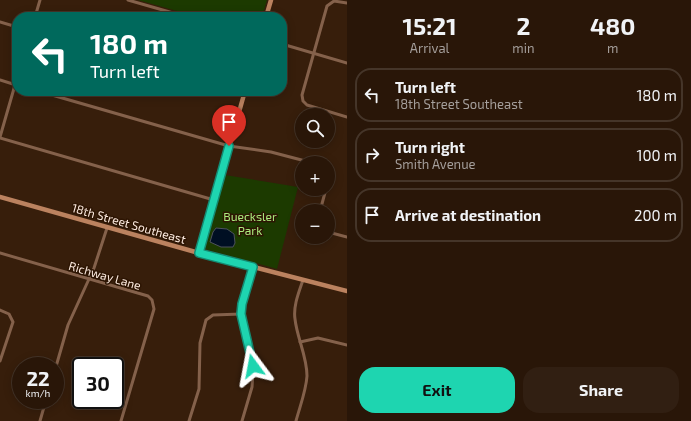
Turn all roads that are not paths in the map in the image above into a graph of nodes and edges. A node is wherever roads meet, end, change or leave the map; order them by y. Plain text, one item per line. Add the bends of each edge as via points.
1 (40, 0) edge
2 (128, 0) edge
3 (271, 0) edge
4 (347, 3) edge
5 (36, 12) edge
6 (170, 12) edge
7 (267, 12) edge
8 (0, 22) edge
9 (12, 25) edge
10 (287, 45) edge
11 (313, 53) junction
12 (347, 63) edge
13 (0, 80) edge
14 (12, 84) edge
15 (13, 96) edge
16 (55, 96) edge
17 (242, 96) edge
18 (347, 117) edge
19 (0, 138) edge
20 (229, 146) junction
21 (295, 158) edge
22 (0, 197) edge
23 (214, 200) junction
24 (107, 228) junction
25 (335, 234) edge
26 (347, 237) edge
27 (0, 253) edge
28 (199, 253) junction
29 (253, 267) junction
30 (89, 279) junction
31 (303, 280) junction
32 (347, 291) edge
33 (0, 310) edge
34 (241, 314) junction
35 (300, 342) junction
36 (347, 345) edge
37 (59, 357) edge
38 (0, 361) edge
39 (43, 409) edge
40 (40, 421) edge
41 (121, 421) edge
42 (189, 421) edge
43 (242, 421) edge
44 (296, 421) edge

1 - 5 street
2 - 6 street
3 - 7 street
4 - 11 street via 337,1 329,4
8 - 9 street
10 - 11 street
11 - 12 street
11 - 18 street via 302,95 303,101 307,106
13 - 14 street
15 - 19 street
16 - 20 street
17 - 20 street
19 - 23 street
20 - 21 street
20 - 23 street
22 - 24 street, 18th Street Southeast
23 - 28 street
24 - 28 street, 18th Street Southeast
24 - 30 street
25 - 26 street
27 - 30 street, Richway Lane
28 - 29 street, 18th Street Southeast
29 - 31 street, 18th Street Southeast
29 - 34 street
30 - 37 street via 72,314
30 - 41 street, Richway Lane via 148,296 154,303
31 - 32 street, 18th Street Southeast
31 - 35 street via 295,314
33 - 38 street via 9,314 12,322
34 - 42 street via 213,315 206,320 200,343 201,382
34 - 43 street via 253,373 252,387
35 - 36 street via 318,338
35 - 44 street via 307,376
39 - 40 street

